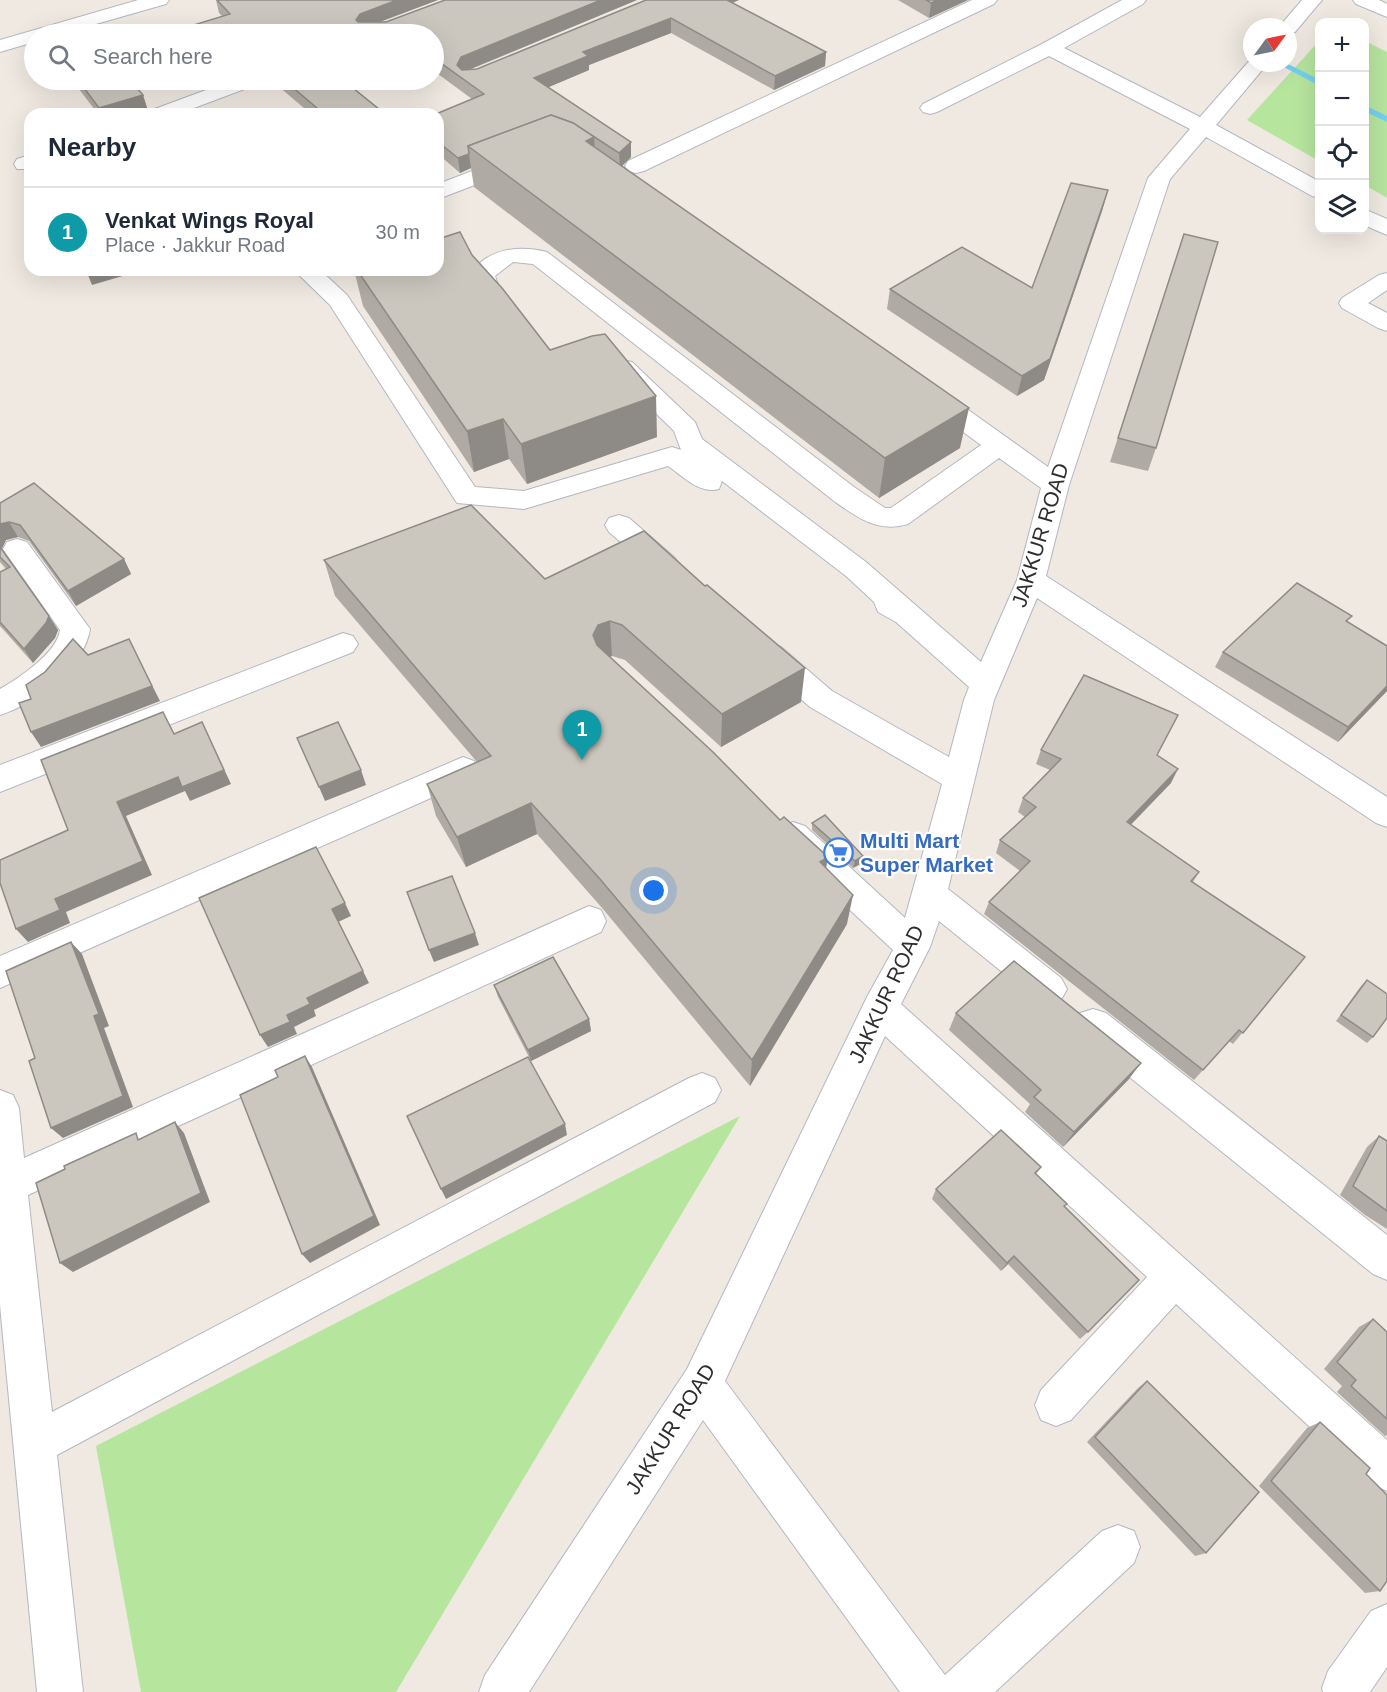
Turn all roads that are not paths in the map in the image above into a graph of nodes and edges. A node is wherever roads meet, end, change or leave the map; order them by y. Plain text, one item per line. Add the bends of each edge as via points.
1 (159, 0) edge
2 (987, 0) edge
3 (1136, 0) edge
4 (1312, 0) edge
5 (1363, 0) edge
6 (1387, 11) edge
7 (1297, 18) edge
8 (76, 24) edge
9 (24, 39) edge
10 (0, 46) edge
11 (1049, 48) junction
12 (1250, 72) edge
13 (224, 90) edge
14 (175, 108) edge
15 (930, 108) dead end
16 (1203, 127) junction
17 (534, 154) edge
18 (628, 178) edge
19 (1315, 188) edge
20 (444, 190) edge
21 (1369, 218) edge
22 (1387, 228) edge
23 (313, 276) edge
24 (1387, 280) edge
25 (516, 321) edge
26 (1387, 323) edge
27 (600, 367) edge
28 (914, 384) edge
29 (1001, 444) junction
30 (1055, 484) junction
31 (619, 525) dead end
32 (17, 549) dead end
33 (1031, 580) junction
34 (689, 586) edge
35 (906, 614) junction
36 (750, 639) edge
37 (343, 644) dead end
38 (986, 684) junction
39 (0, 703) edge
40 (463, 770) edge
41 (959, 778) junction
42 (0, 779) edge
43 (1387, 814) edge
44 (772, 816) edge
45 (930, 894) junction
46 (589, 921) dead end
47 (913, 946) junction
48 (0, 972) edge
49 (880, 1008) junction
50 (702, 1090) dead end
51 (0, 1108) edge
52 (8, 1185) junction
53 (1387, 1260) edge
54 (1175, 1276) junction
55 (702, 1384) junction
56 (1056, 1405) dead end
57 (35, 1444) junction
58 (1387, 1469) edge
59 (1118, 1546) dead end
60 (1387, 1628) edge
61 (1345, 1688) dead end
62 (60, 1692) edge
63 (502, 1692) edge
64 (929, 1692) edge
65 (961, 1692) edge

1 - 8 street
2 - 18 street
3 - 11 street
4 - 7 street
5 - 6 street
9 - 10 street
11 - 15 street
11 - 16 street
12 - 16 street, JAKKUR ROAD
13 - 14 street
16 - 19 street
16 - 30 street, JAKKUR ROAD via 1159,178
17 - 20 street
21 - 22 street
23 - 35 street via 339,300 467,496 524,500 672,456 852,585
24 - 26 street via 1351,303
25 - 29 street via 488,290 482,274 508,255 539,257 844,494 888,520 898,517
27 - 35 street via 625,369 686,428 690,443 855,568
28 - 29 street
29 - 30 street
30 - 33 street, JAKKUR ROAD
31 - 34 street
32 - 39 street via 75,630 72,642 42,675
33 - 38 street, JAKKUR ROAD
33 - 43 street
35 - 38 street
36 - 41 street via 821,699
37 - 42 street
38 - 41 street, JAKKUR ROAD
40 - 48 street
41 - 45 street, JAKKUR ROAD
44 - 47 street
45 - 47 street, JAKKUR ROAD
45 - 53 street
46 - 52 street
47 - 49 street, JAKKUR ROAD
49 - 54 street
49 - 55 street, JAKKUR ROAD
50 - 57 street
51 - 52 street
52 - 57 street
54 - 56 street
54 - 58 street
55 - 63 street, JAKKUR ROAD
55 - 64 street
57 - 62 street
59 - 65 street
60 - 61 street

